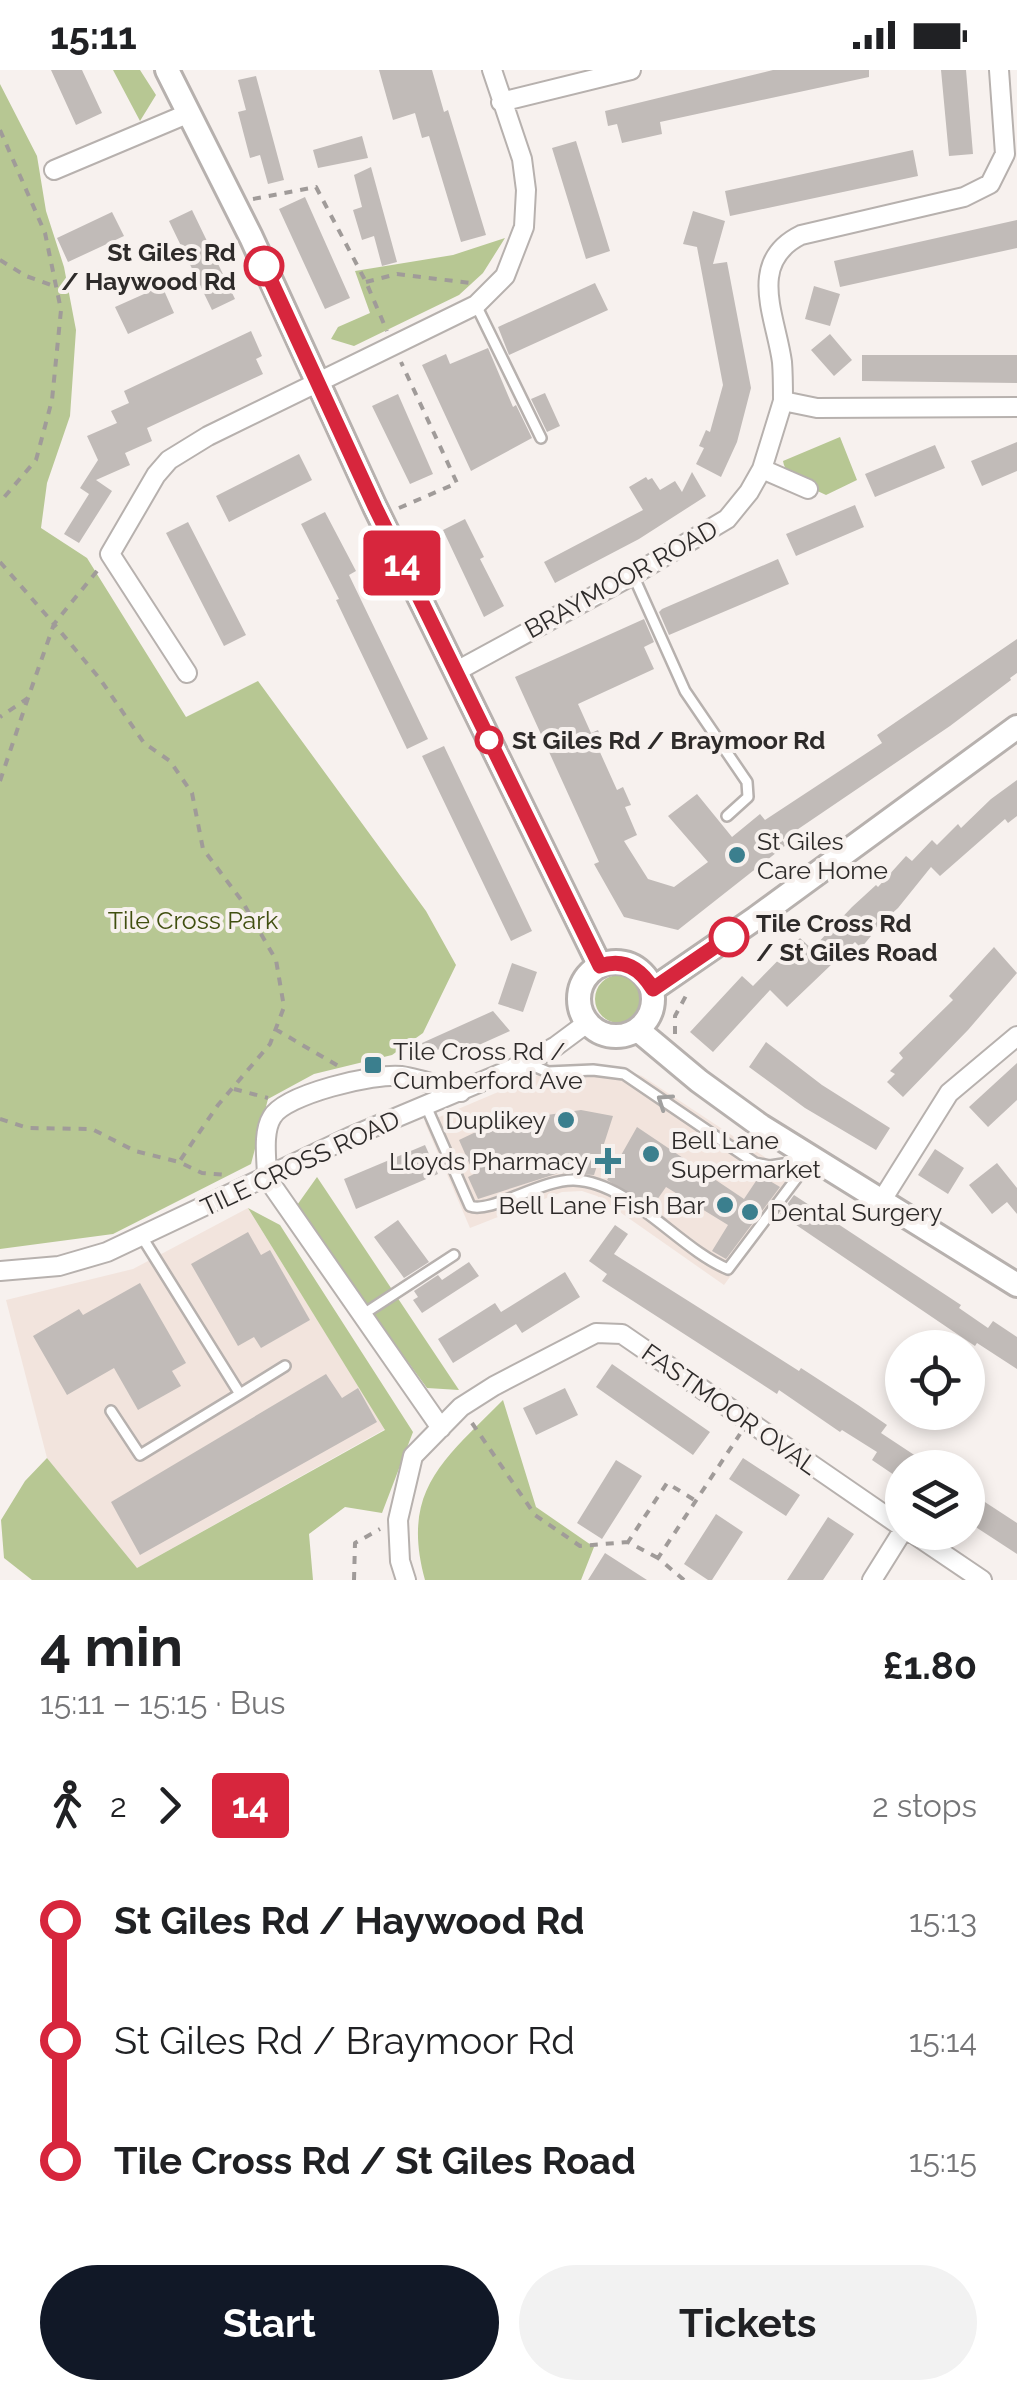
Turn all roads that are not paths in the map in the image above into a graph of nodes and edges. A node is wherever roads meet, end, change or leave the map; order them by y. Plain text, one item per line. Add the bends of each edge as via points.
1 (167, 70) edge
2 (492, 70) edge
3 (631, 70) edge
4 (999, 70) edge
5 (501, 102) junction
6 (186, 114) junction
7 (54, 170) dead end
8 (476, 305) junction
9 (318, 384) junction
10 (783, 401) junction
11 (1017, 408) edge
12 (541, 438) dead end
13 (762, 469) junction
14 (808, 490) dead end
15 (634, 574) junction
16 (455, 672) junction
17 (187, 673) dead end
18 (1017, 727) edge
19 (727, 816) dead end
20 (600, 966) junction
21 (653, 989) junction
22 (587, 1023) junction
23 (638, 1030) junction
24 (1017, 1036) edge
25 (526, 1063) junction
26 (461, 1092) junction
27 (426, 1106) junction
28 (812, 1159) junction
29 (267, 1178) junction
30 (882, 1200) junction
31 (142, 1237) junction
32 (454, 1255) dead end
33 (0, 1271) edge
34 (1017, 1285) edge
35 (362, 1315) junction
36 (284, 1366) dead end
37 (240, 1394) junction
38 (111, 1411) dead end
39 (440, 1428) junction
40 (885, 1518) edge
41 (890, 1550) edge
42 (938, 1550) edge
43 (406, 1580) edge
44 (872, 1580) edge
45 (982, 1580) edge

1 - 6 street
2 - 5 street
3 - 5 street
4 - 10 street via 1005,154 990,184 964,197 801,235 776,255 768,290
5 - 8 street via 522,159 524,228 505,276
6 - 7 street
6 - 9 street
8 - 9 street
8 - 12 lane
9 - 16 street
9 - 17 street via 169,460 110,554
10 - 11 street via 817,408
10 - 13 street, BRAYMOOR ROAD
13 - 14 street
13 - 15 street, BRAYMOOR ROAD via 727,519
15 - 16 street, BRAYMOOR ROAD
15 - 19 lane via 685,691 746,782 748,797
16 - 20 street
18 - 21 street
20 - 21 street via 629,965
20 - 22 street via 580,991
21 - 23 street
22 - 23 street via 610,1035
22 - 25 street, TILE CROSS ROAD
23 - 28 street
24 - 30 street via 948,1094
25 - 26 street, TILE CROSS ROAD
28 -> 25 lane via 754,1163 624,1074 548,1072
26 - 27 street, TILE CROSS ROAD
26 - 29 street via 400,1076 361,1079 287,1103 268,1125
27 - 28 lane via 470,1206 492,1206 532,1188 578,1180 607,1189 728,1270
27 - 29 street, TILE CROSS ROAD
28 - 30 street
29 - 31 street, TILE CROSS ROAD
29 - 35 street
30 - 34 street
31 - 33 street, TILE CROSS ROAD via 59,1266
31 - 37 lane
32 - 35 lane
35 - 39 street
36 - 37 lane
37 - 38 lane via 140,1455
39 - 40 street, FASTMOOR OVAL via 461,1406 596,1333 622,1334
39 - 43 street, FASTMOOR OVAL via 413,1456 398,1520
41 - 44 street, FASTMOOR OVAL
42 - 45 street

